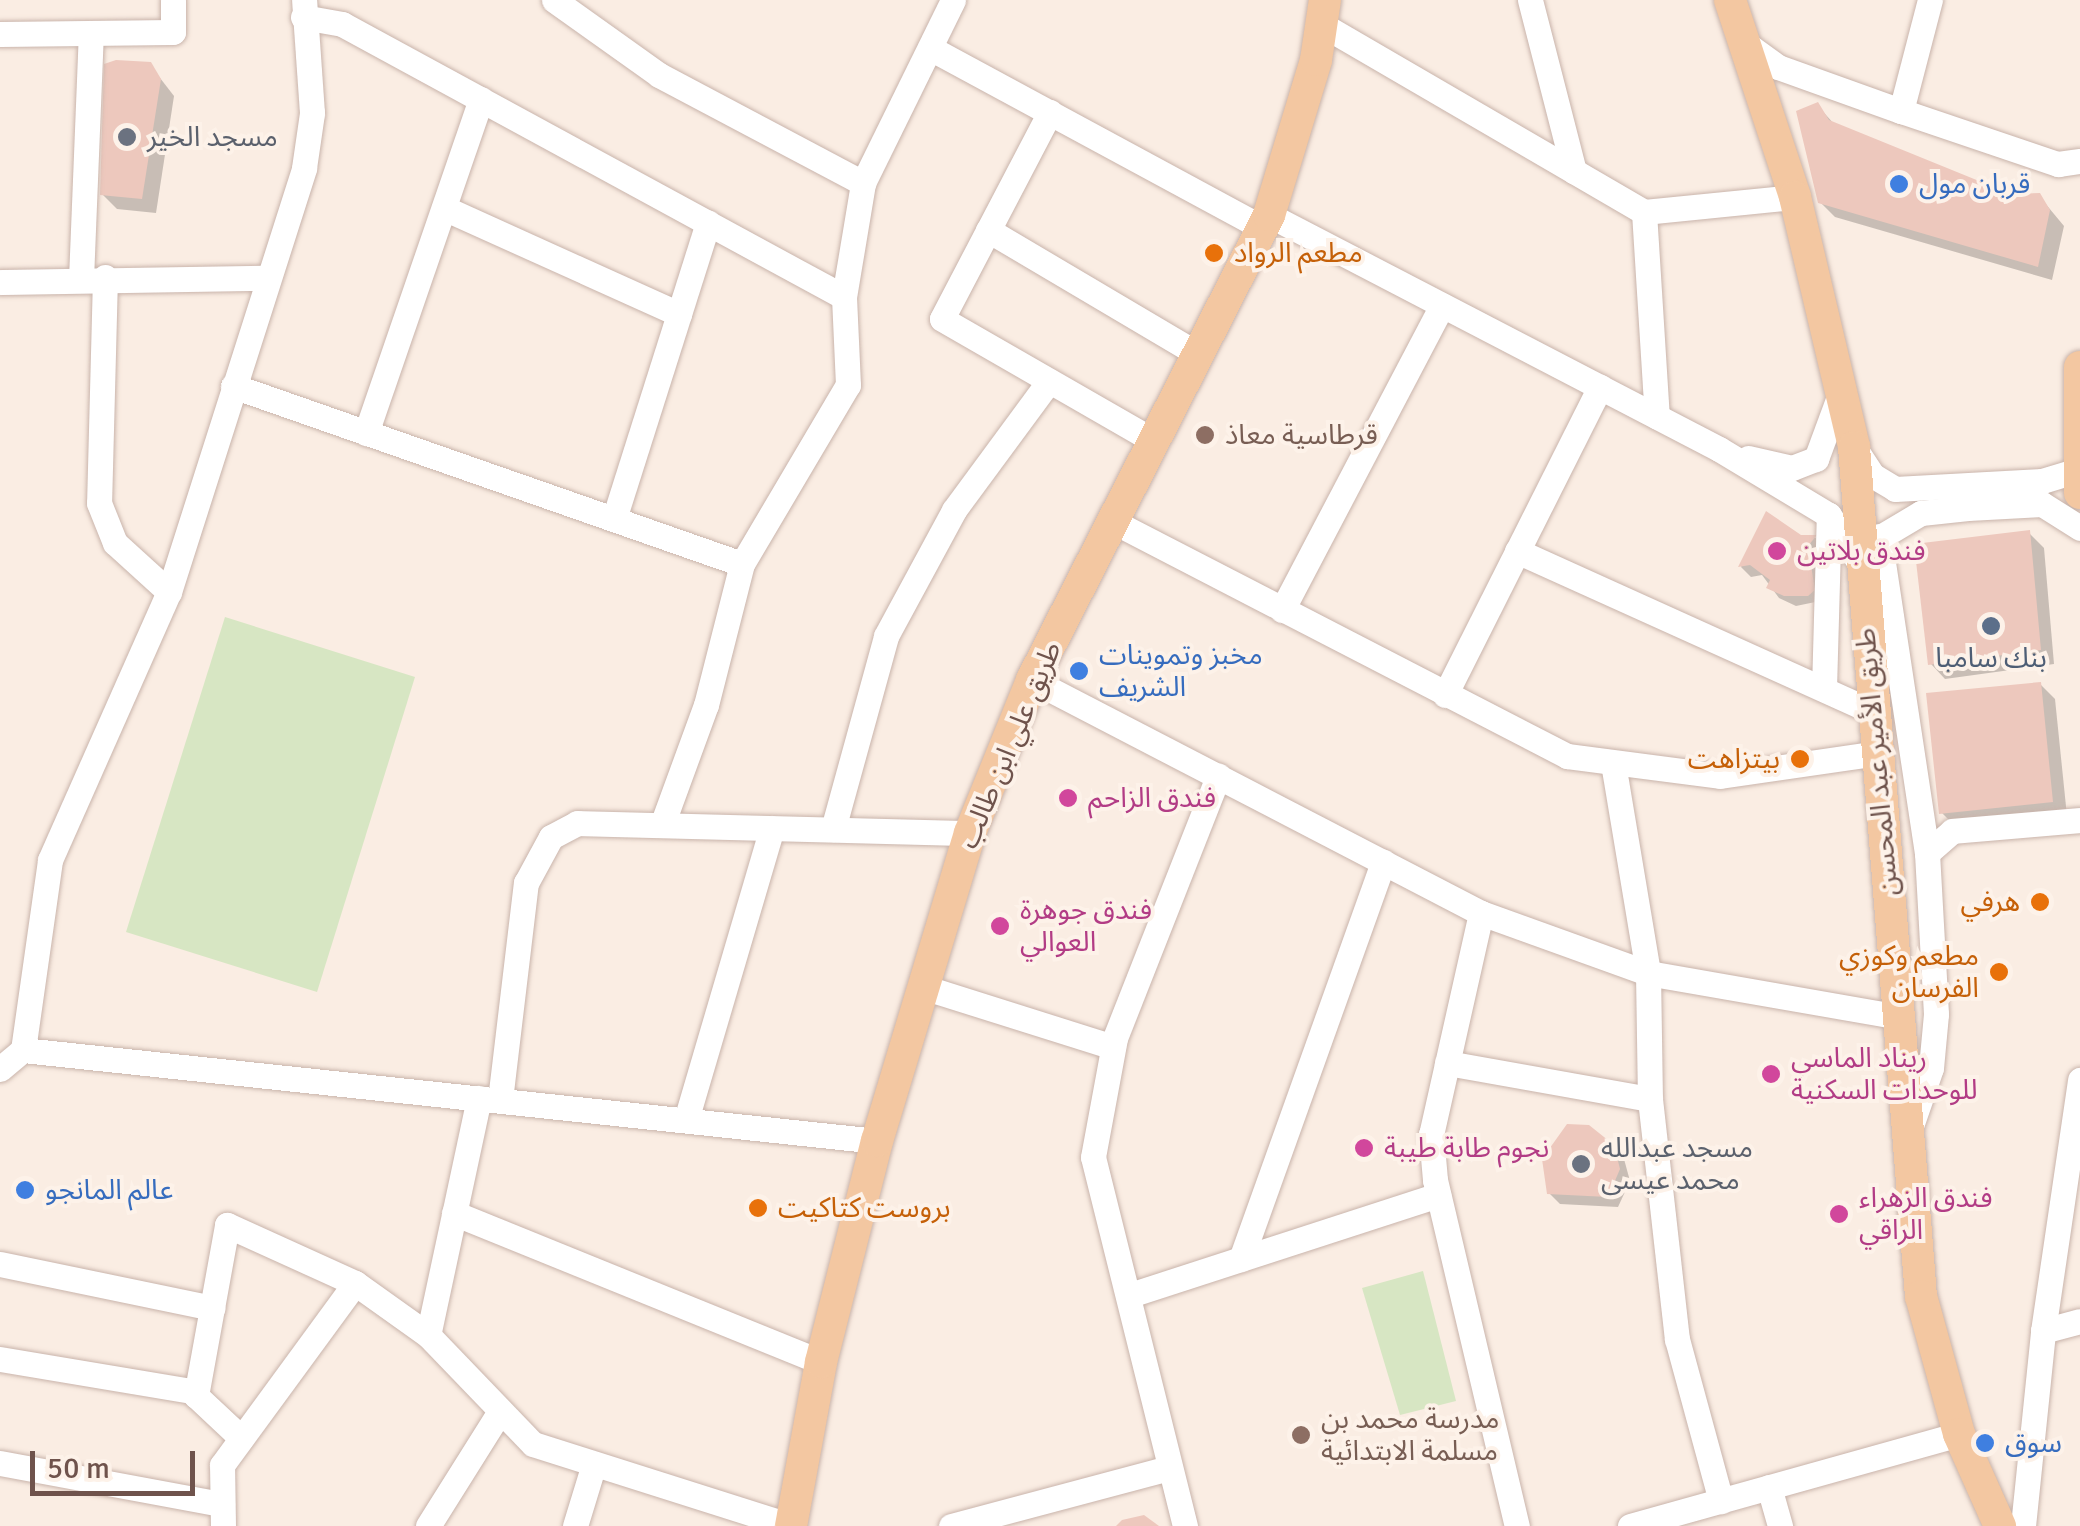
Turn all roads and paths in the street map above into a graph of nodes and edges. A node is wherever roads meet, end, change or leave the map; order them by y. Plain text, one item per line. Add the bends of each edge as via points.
1 (173, 0) edge
2 (554, 0) edge
3 (953, 0) edge
4 (1530, 0) edge
5 (1730, 0) edge
6 (1930, 0) edge
7 (304, 9) edge
8 (1323, 12) edge
9 (91, 33) junction
10 (0, 34) edge
11 (1745, 43) junction
12 (930, 48) junction
13 (481, 99) junction
14 (1902, 111) junction
15 (1050, 112) junction
16 (2080, 161) edge
17 (1574, 171) junction
18 (863, 183) junction
19 (1796, 197) junction
20 (444, 208) junction
21 (1644, 212) junction
22 (1266, 221) junction
23 (708, 223) junction
24 (988, 230) junction
25 (93, 278) junction
26 (268, 278) junction
27 (0, 282) edge
28 (844, 297) junction
29 (1442, 305) junction
30 (679, 314) junction
31 (1199, 356) junction
32 (2080, 371) edge
33 (1050, 381) junction
34 (233, 386) junction
35 (1600, 387) junction
36 (1842, 390) junction
37 (1657, 416) junction
38 (366, 433) junction
39 (1156, 442) junction
40 (1854, 447) junction
41 (1719, 449) junction
42 (2079, 470) edge
43 (2080, 493) edge
44 (1829, 515) junction
45 (614, 520) junction
46 (1116, 523) junction
47 (2080, 528) edge
48 (1865, 550) junction
49 (1518, 551) junction
50 (742, 564) junction
51 (169, 592) junction
52 (1282, 610) junction
53 (1032, 680) junction
54 (1824, 689) junction
55 (1445, 695) junction
56 (1874, 712) junction
57 (1877, 754) junction
58 (1613, 763) junction
59 (1218, 776) junction
60 (2080, 820) edge
61 (662, 825) junction
62 (772, 828) junction
63 (833, 829) junction
64 (970, 832) junction
65 (1926, 852) junction
66 (1383, 862) junction
67 (1482, 912) junction
68 (1648, 972) junction
69 (923, 987) junction
70 (1899, 1018) junction
71 (1113, 1047) junction
72 (24, 1050) junction
73 (1447, 1063) junction
74 (0, 1069) edge
75 (2080, 1080) edge
76 (1650, 1098) junction
77 (490, 1099) junction
78 (686, 1120) junction
79 (1906, 1139) junction
80 (877, 1141) junction
81 (1438, 1195) junction
82 (454, 1214) junction
83 (1242, 1259) junction
84 (0, 1264) edge
85 (356, 1283) junction
86 (1130, 1294) junction
87 (212, 1308) junction
88 (2080, 1321) edge
89 (2042, 1331) junction
90 (428, 1336) junction
91 (0, 1360) edge
92 (821, 1362) junction
93 (196, 1396) junction
94 (500, 1410) junction
95 (1959, 1434) junction
96 (242, 1438) junction
97 (0, 1463) edge
98 (594, 1464) junction
99 (1169, 1468) junction
100 (1769, 1487) junction
101 (1721, 1500) junction
102 (222, 1515) edge
103 (428, 1526) edge
104 (575, 1526) edge
105 (791, 1526) edge
106 (952, 1526) edge
107 (1184, 1526) edge
108 (1517, 1526) edge
109 (1630, 1526) edge
110 (1780, 1526) edge
111 (2000, 1526) edge
112 (2023, 1526) edge

1 - 9 street via 173,32
2 - 18 street via 659,75
3 - 12 street
4 - 17 street
5 - 11 main road, طريق الأمير عبد المحسن
6 - 14 street
7 - 13 street
7 - 26 street via 312,113 304,168
8 - 17 street
8 - 22 main road, طريق علي ابن طالب
9 - 10 street
9 - 25 street
11 - 14 street via 1778,67
11 - 19 main road, طريق الأمير عبد المحسن
12 - 15 street
12 - 18 street
13 - 20 street
13 - 23 street
14 - 16 street via 2058,164
15 - 22 street
15 - 24 street
17 - 21 street
18 - 28 street
19 - 21 street
19 - 36 main road, طريق الأمير عبد المحسن
20 - 30 street
20 - 38 street
21 - 37 street
22 - 29 street
22 - 31 main road, طريق علي ابن طالب
23 - 28 street
23 - 30 street
24 - 31 street
24 - 33 street via 942,319
25 - 26 street
25 - 27 street
25 - 51 street via 98,503 116,543
26 - 34 street
28 - 50 street via 848,385
29 - 35 street
29 - 52 street
30 - 45 street
31 - 39 main road, طريق علي ابن طالب
32 - 42 main road
33 - 39 street
33 - 63 street via 954,510 886,636
34 - 38 street
34 - 51 street
35 - 37 street
35 - 49 street
36 - 40 main road, طريق الأمير عبد المحسن
36 - 41 street via 1816,460 1792,468
37 - 41 street
38 - 45 street
39 - 46 main road, طريق علي ابن طالب
40 - 42 street via 1872,475 1895,489 2042,482
40 - 48 main road, طريق الأمير عبد المحسن
41 - 44 street
42 - 43 main road
44 - 48 street
44 - 54 street
45 - 50 street
46 - 52 street
46 - 53 main road, طريق علي ابن طالب
47 - 48 street via 2042,504 1920,513
48 - 56 main road, طريق الأمير عبد المحسن
48 - 65 street
49 - 54 street
49 - 55 street
50 - 61 street via 706,705
51 - 72 street via 50,860
52 - 55 street
53 - 59 street
53 - 64 main road, طريق علي ابن طالب
54 - 56 street
55 - 58 street via 1566,756
56 - 57 main road, طريق الأمير عبد المحسن
57 - 58 street via 1720,776
57 - 70 main road, طريق الأمير عبد المحسن
58 - 68 street
59 - 66 street
59 - 71 street
60 - 65 street via 1952,832
61 - 62 street
61 - 77 street via 577,823 551,837 526,883
62 - 63 street
62 - 78 street
63 - 64 street
64 - 69 main road, طريق علي ابن طالب
65 - 79 street via 1936,1014 1931,1068
66 - 67 street
66 - 83 street
67 - 68 street
67 - 73 street
68 - 70 street
68 - 76 street
69 - 71 street
69 - 80 main road, طريق علي ابن طالب
70 - 79 main road, طريق الأمير عبد المحسن
71 - 86 street via 1093,1157
72 - 74 street
72 - 77 street
73 - 76 street
73 - 81 street via 1431,1134
75 - 89 street
76 - 101 street via 1678,1339
77 - 78 street
77 - 82 street
78 - 80 street
79 - 95 main road, طريق الأمير عبد المحسن via 1921,1296
80 - 92 main road, طريق علي ابن طالب
81 - 83 street
81 - 108 street
82 - 90 street
82 - 92 street
83 - 86 street
84 - 87 street
85 - 87 street via 227,1225
85 - 90 street
85 - 96 street
86 - 99 street
87 - 93 street
88 - 89 street
89 - 112 street
90 - 94 street
91 - 93 street
92 - 105 main road, طريق علي ابن طالب
93 - 96 street
94 - 98 street via 532,1444
94 - 103 street
95 - 100 street
95 - 111 main road, طريق الأمير عبد المحسن
96 - 102 street via 222,1464
97 - 102 street
98 - 104 street
98 - 105 street
99 - 106 street
99 - 107 street
100 - 101 street
100 - 110 street
101 - 109 street

